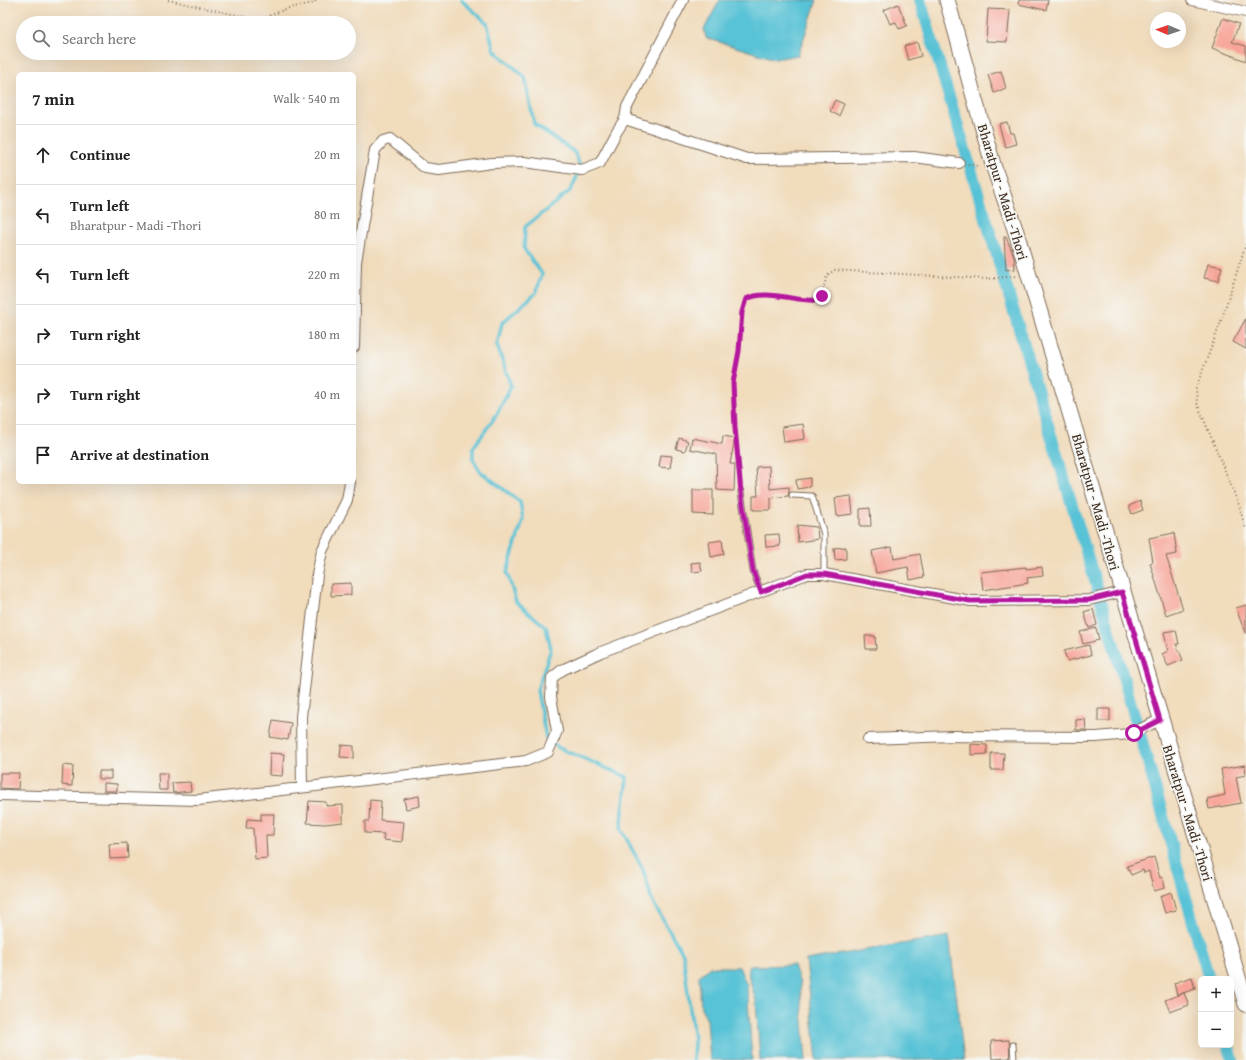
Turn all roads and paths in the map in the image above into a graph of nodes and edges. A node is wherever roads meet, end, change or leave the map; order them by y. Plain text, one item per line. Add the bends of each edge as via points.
1 (168, 0) edge
2 (316, 0) edge
3 (683, 0) edge
4 (947, 0) edge
5 (1192, 0) edge
6 (1246, 12) edge
7 (241, 16) edge
8 (269, 16) edge
9 (625, 119) junction
10 (959, 162) joint
11 (983, 166) dead end
12 (1246, 244) edge
13 (356, 262) edge
14 (1014, 277) dead end
15 (350, 484) edge
16 (741, 492) joint
17 (792, 495) dead end
18 (1246, 530) edge
19 (824, 574) junction
20 (761, 592) junction
21 (1122, 592) junction
22 (1160, 720) junction
23 (868, 739) dead end
24 (302, 787) junction
25 (0, 796) edge
26 (1246, 1004) edge
27 (1013, 1045) dead end
28 (1014, 1060) edge

1 - 7 path
2 - 8 path via 314,3 289,8
3 - 9 street via 627,107
4 - 21 main road, Bharatpur - Madi -Thori via 994,168 1016,232
5 - 6 street
9 - 10 street via 747,159 914,157
9 - 13 street via 600,164 582,170 524,162 492,163 439,170 425,168 390,139 383,141 375,150
10 - 11 path
12 - 18 path via 1196,388 1197,403 1239,505
14 - 16 path via 987,279 834,270 827,276 820,300 809,302 756,294 746,299 733,383
15 - 24 street via 347,500 322,551 317,575 301,717
16 - 20 lane via 753,571
17 - 19 lane via 812,496 824,534
19 - 20 street via 807,574
19 - 21 street via 970,601 1089,600
20 - 24 street via 601,652 562,670 552,678 551,697 557,731 548,752 526,761
21 - 22 main road, Bharatpur - Madi -Thori
22 - 23 street via 1130,734 1096,737 954,736
22 - 26 main road, Bharatpur - Madi -Thori
24 - 25 street via 198,800
27 - 28 lane

